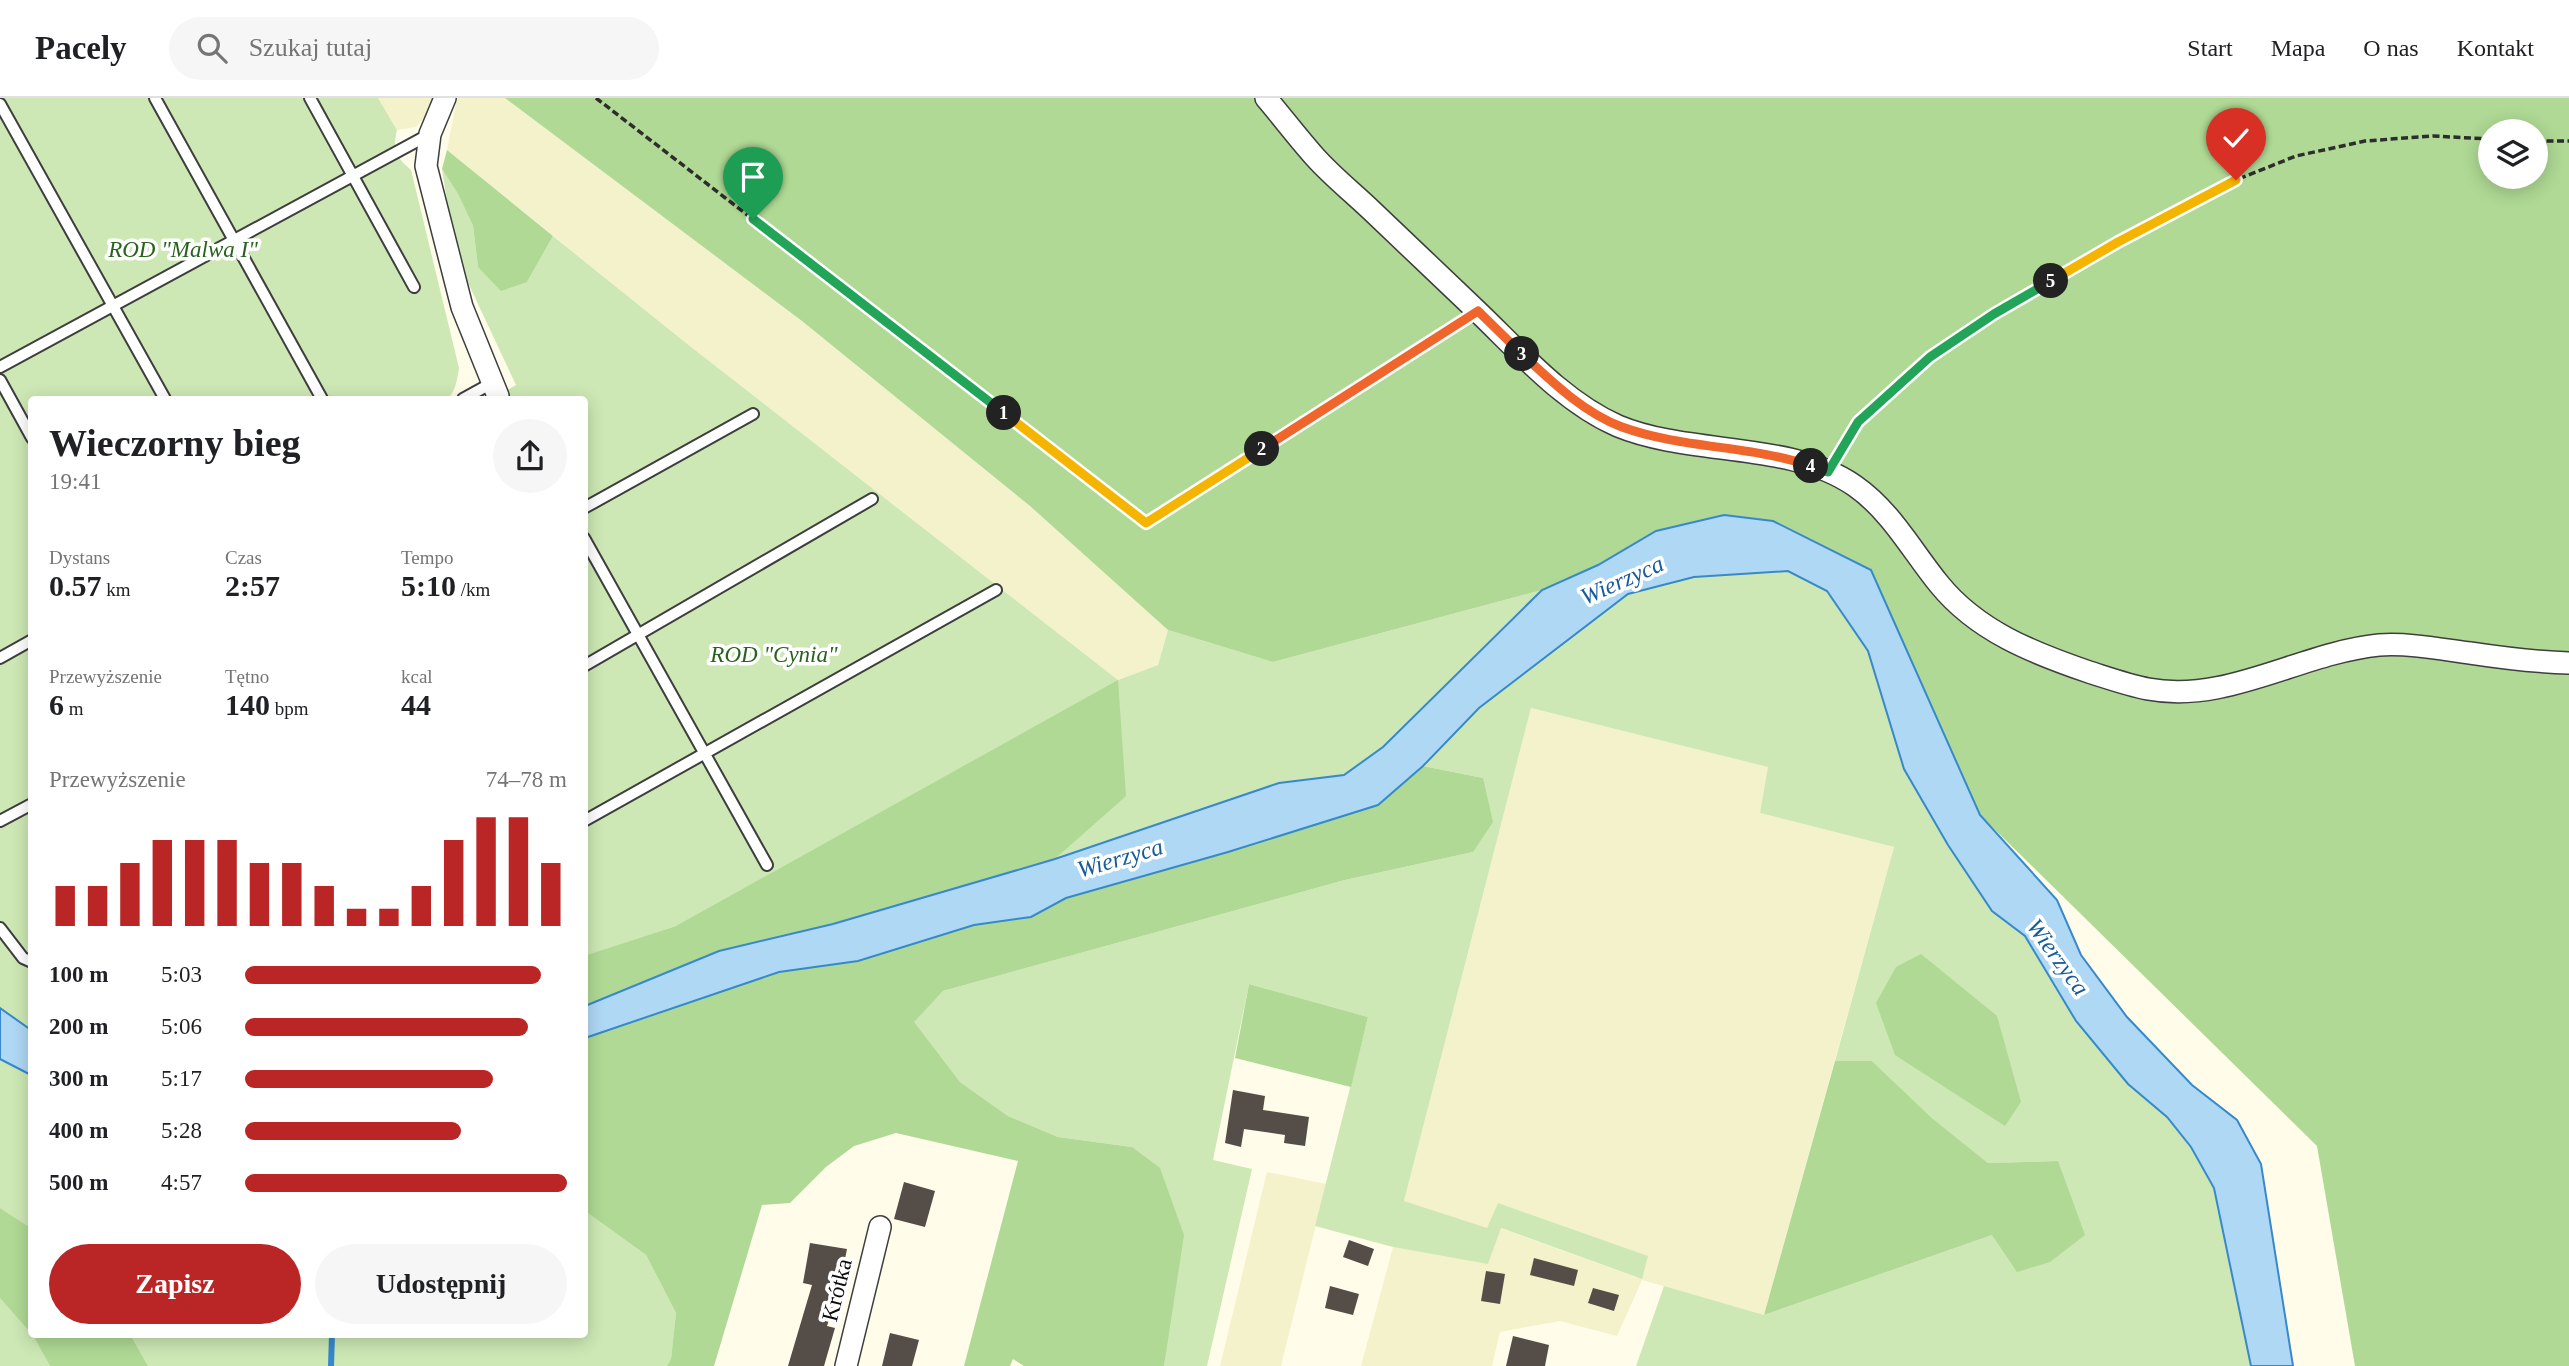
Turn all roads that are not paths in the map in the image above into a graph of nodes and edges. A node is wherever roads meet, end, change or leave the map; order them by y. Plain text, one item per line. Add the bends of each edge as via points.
1 (155, 98) edge
2 (310, 98) edge
3 (445, 98) edge
4 (1266, 98) edge
5 (0, 104) edge
6 (430, 134) junction
7 (353, 174) junction
8 (233, 239) junction
9 (414, 287) dead end
10 (113, 304) junction
11 (0, 367) edge
12 (0, 380) edge
13 (496, 392) edge
14 (163, 396) edge
15 (320, 396) edge
16 (477, 396) edge
17 (753, 414) dead end
18 (28, 431) edge
19 (872, 499) dead end
20 (588, 507) edge
21 (588, 545) edge
22 (996, 590) dead end
23 (639, 635) junction
24 (28, 642) edge
25 (0, 658) edge
26 (2569, 663) edge
27 (588, 664) edge
28 (705, 752) junction
29 (28, 806) edge
30 (588, 819) edge
31 (0, 821) edge
32 (767, 865) dead end
33 (0, 928) edge
34 (28, 958) edge
35 (880, 1227) dead end
36 (846, 1366) edge

1 - 8 lane
2 - 7 lane
3 - 6 street
4 - 26 street via 1316,158 1565,392 1619,426 1801,463 1853,485 1877,505 1951,598 2005,639 2137,687 2176,693 2232,685 2338,652 2385,645
5 - 10 lane
6 - 7 lane
6 - 13 street via 426,166 439,220 463,307
7 - 8 lane
7 - 9 lane
8 - 10 lane
8 - 15 lane
10 - 11 lane
10 - 14 lane
12 - 18 lane
13 - 16 lane
17 - 20 lane
19 - 23 lane
21 - 23 lane
22 - 28 lane
23 - 27 lane
23 - 28 lane
24 - 25 lane
28 - 30 lane
28 - 32 lane
29 - 31 lane
33 - 34 lane
35 - 36 street, Krótka

